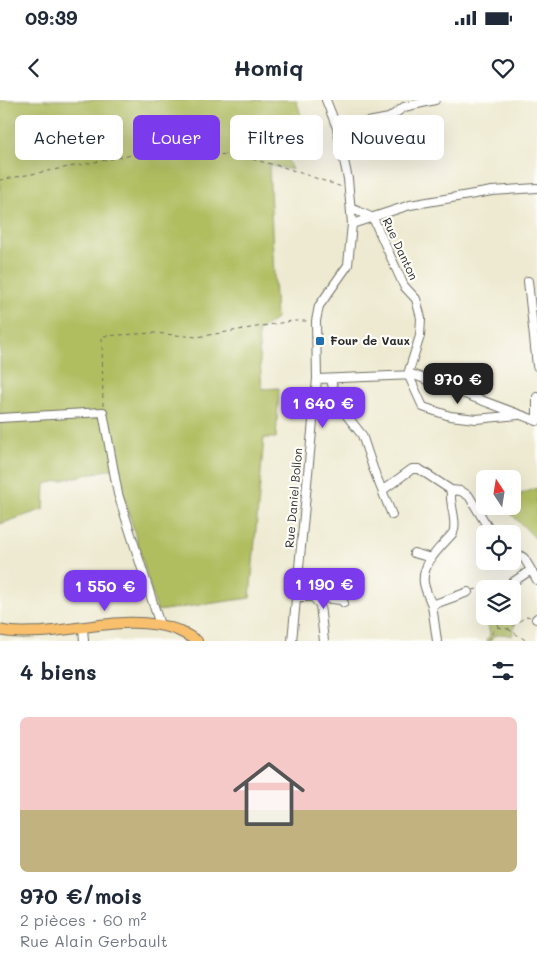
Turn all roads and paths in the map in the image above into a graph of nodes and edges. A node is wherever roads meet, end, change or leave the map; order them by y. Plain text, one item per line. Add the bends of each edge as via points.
1 (326, 100) edge
2 (435, 100) edge
3 (393, 115) edge
4 (333, 118) edge
5 (343, 160) edge
6 (0, 180) edge
7 (537, 188) edge
8 (349, 189) junction
9 (351, 208) junction
10 (373, 218) junction
11 (352, 224) junction
12 (528, 281) dead end
13 (316, 322) junction
14 (537, 366) edge
15 (408, 374) junction
16 (317, 379) junction
17 (331, 380) junction
18 (537, 398) edge
19 (103, 412) junction
20 (518, 415) junction
21 (0, 418) edge
22 (537, 421) edge
23 (383, 490) junction
24 (451, 490) junction
25 (392, 515) dead end
26 (486, 525) edge
27 (414, 553) dead end
28 (521, 556) edge
29 (431, 558) junction
30 (531, 570) junction
31 (516, 580) edge
32 (537, 580) edge
33 (476, 590) edge
34 (468, 592) joint
35 (296, 597) junction
36 (312, 597) junction
37 (344, 603) dead end
38 (432, 605) junction
39 (536, 619) edge
40 (160, 625) junction
41 (498, 627) joint
42 (83, 628) junction
43 (508, 629) junction
44 (1, 632) edge
45 (84, 641) edge
46 (197, 641) edge
47 (292, 641) edge
48 (324, 641) edge
49 (437, 641) edge
50 (489, 641) edge
51 (527, 641) edge

1 - 4 street, Rue Daniel Bollon
2 - 3 street via 404,107
5 - 8 street, Rue Daniel Bollon
6 - 8 path via 164,149 239,156
7 - 10 street via 492,191 410,205
8 - 9 street, Rue Daniel Bollon
9 - 10 street
9 - 11 street, Rue Daniel Bollon
10 - 11 street
10 - 15 street, Rue Danton via 404,286 416,299 421,318 420,336
11 - 13 street, Rue Daniel Bollon via 348,265 319,306
12 - 14 street
13 - 16 street, Rue Daniel Bollon
13 - 19 path via 292,321 197,336 154,333 102,336
15 - 17 street
15 - 20 street
15 - 20 street via 422,407 450,416 476,419
16 - 17 street
16 - 35 street, Rue Daniel Bollon
17 - 23 street via 337,403 362,435
18 - 22 street
19 - 21 street
19 - 40 street via 118,494
20 - 22 street
23 - 24 street via 415,468
23 - 25 street
24 - 26 street via 462,491 468,496
24 - 29 street via 455,528
27 - 29 street
28 - 30 street
29 - 38 street via 424,584
30 - 31 street
30 - 32 street
33 - 34 path
34 - 38 street
35 - 36 street
35 - 47 street, Rue Daniel Bollon
36 - 37 street
36 - 48 street via 320,604
38 - 49 street
39 - 43 path via 527,616
40 - 42 main road via 136,623
40 - 46 main road via 178,630
41 - 43 path
41 - 50 path
42 - 44 main road
42 - 45 street
43 - 51 path

